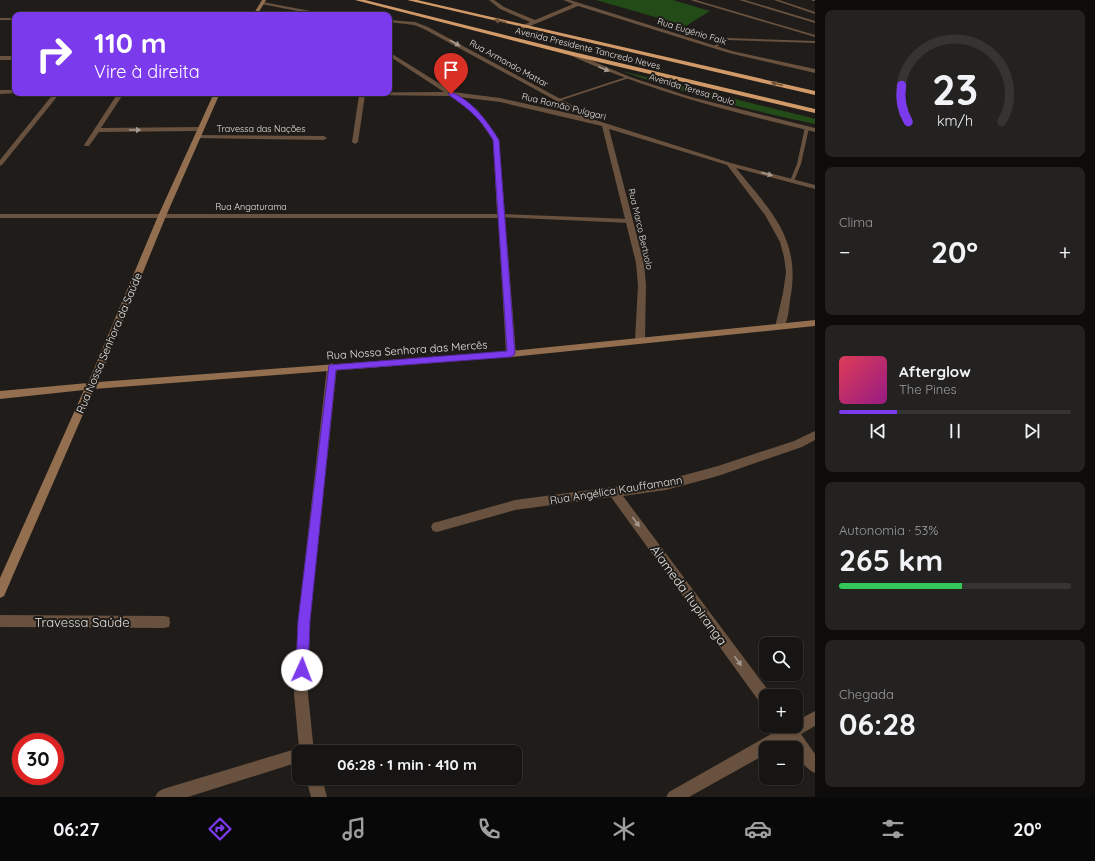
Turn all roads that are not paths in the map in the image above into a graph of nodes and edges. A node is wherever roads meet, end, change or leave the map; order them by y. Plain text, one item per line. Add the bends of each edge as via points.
1 (269, 0) edge
2 (358, 0) edge
3 (410, 0) edge
4 (491, 0) edge
5 (565, 0) edge
6 (692, 0) edge
7 (741, 0) edge
8 (776, 0) edge
9 (263, 2) edge
10 (578, 4) junction
11 (390, 8) junction
12 (258, 12) edge
13 (311, 12) edge
14 (815, 13) edge
15 (0, 19) edge
16 (12, 19) edge
17 (392, 21) edge
18 (534, 22) junction
19 (815, 22) edge
20 (409, 23) junction
21 (523, 27) junction
22 (815, 36) edge
23 (815, 42) edge
24 (714, 47) junction
25 (569, 53) junction
26 (392, 56) edge
27 (0, 58) edge
28 (12, 58) edge
29 (815, 71) edge
30 (626, 78) junction
31 (0, 92) edge
32 (12, 92) edge
33 (392, 93) edge
34 (815, 93) edge
35 (451, 94) junction
36 (55, 96) edge
37 (119, 96) edge
38 (215, 96) edge
39 (362, 96) edge
40 (558, 100) junction
41 (539, 108) junction
42 (815, 112) edge
43 (588, 120) junction
44 (605, 125) junction
45 (807, 128) junction
46 (200, 129) junction
47 (96, 130) junction
48 (815, 130) edge
49 (198, 137) junction
50 (324, 138) dead end
51 (355, 142) dead end
52 (87, 145) dead end
53 (0, 164) edge
54 (729, 164) junction
55 (792, 181) junction
56 (815, 187) edge
57 (0, 216) edge
58 (162, 216) junction
59 (501, 216) junction
60 (630, 221) junction
61 (815, 323) edge
62 (780, 327) junction
63 (640, 340) junction
64 (511, 354) junction
65 (332, 368) junction
66 (91, 386) junction
67 (0, 395) edge
68 (815, 435) edge
69 (613, 491) junction
70 (437, 526) dead end
71 (0, 592) edge
72 (0, 621) edge
73 (164, 622) dead end
74 (759, 689) edge
75 (815, 718) edge
76 (803, 723) edge
77 (781, 733) edge
78 (791, 733) edge
79 (306, 745) edge
80 (292, 756) edge
81 (815, 766) edge
82 (316, 785) edge
83 (163, 797) edge
84 (319, 797) edge
85 (674, 797) edge

1 - 9 main road
2 - 11 highway, Avenida Presidente Tancredo Neves
21 -> 3 highway, Avenida Presidente Tancredo Neves
4 - 18 street via 502,8
5 - 10 street, Rua Eugênio Falk
6 - 22 lane
7 - 19 lane
8 - 14 lane
9 - 12 main road
9 - 13 street
10 - 18 street
10 - 24 street, Rua Eugênio Falk
11 - 20 highway
11 - 25 highway, Avenida Presidente Tancredo Neves
15 - 16 street
17 - 20 street, Rua Armando Mattar
18 - 21 street
20 -> 40 street, Rua Armando Mattar via 420,25
34 -> 21 highway, Avenida Presidente Tancredo Neves
23 - 24 lane via 727,39
24 - 29 street, Rua Eugênio Falk
25 -> 30 street, Avenida Teresa Paulo
25 - 42 highway, Avenida Presidente Tancredo Neves
26 - 35 street
27 - 28 street
30 - 40 lane
30 - 45 street, Avenida Teresa Paulo via 733,112
31 - 32 street
33 - 35 street, Rua Romão Pulggari
35 - 41 street, Rua Romão Pulggari
35 - 59 street via 476,112 496,140
36 - 53 street
37 - 47 street
38 - 46 main road, Rua Nossa Senhora da Saúde
39 - 51 street
40 - 41 street
40 - 43 street, Rua Armando Mattar via 577,110
41 - 43 street, Rua Romão Pulggari
43 - 44 street, Rua Romão Pulggari
44 - 54 street, Rua Romão Pulggari
44 - 60 street, Rua Marco Bertuolo
45 - 48 street, Avenida Teresa Paulo
45 - 55 lane via 799,164
47 -> 46 street
46 - 49 main road, Rua Nossa Senhora da Saúde
47 - 52 street
49 - 50 street, Travessa das Nações
49 - 58 main road, Rua Nossa Senhora da Saúde
54 -> 55 street, Rua Romão Pulggari
54 - 62 street via 780,232 785,246 790,271
55 - 56 street, Rua Romão Pulggari
57 - 58 street, Rua Angaturama
58 - 59 street, Rua Angaturama
58 - 66 main road, Rua Nossa Senhora da Saúde
59 - 60 lane
59 - 64 street
60 - 63 street, Rua Marco Bertuolo via 640,263 642,285
61 - 62 main road, Rua Nossa Senhora das Mercês
62 - 63 main road, Rua Nossa Senhora das Mercês
63 - 64 main road, Rua Nossa Senhora das Mercês
64 - 65 main road, Rua Nossa Senhora das Mercês
65 - 66 main road, Rua Nossa Senhora das Mercês
65 - 79 street via 304,621 301,694
66 - 67 main road, Rua Nossa Senhora das Mercês
66 - 71 main road, Rua Nossa Senhora da Saúde
68 - 69 street, Rua Angélica Kauffamann via 798,444 718,471 666,485
69 - 70 street, Rua Angélica Kauffamann via 515,505
69 -> 74 street, Alameda Itupiranga
72 - 73 street, Travessa Saúde
75 - 76 street
77 - 85 street
78 - 81 street
80 - 83 street
82 - 84 street

